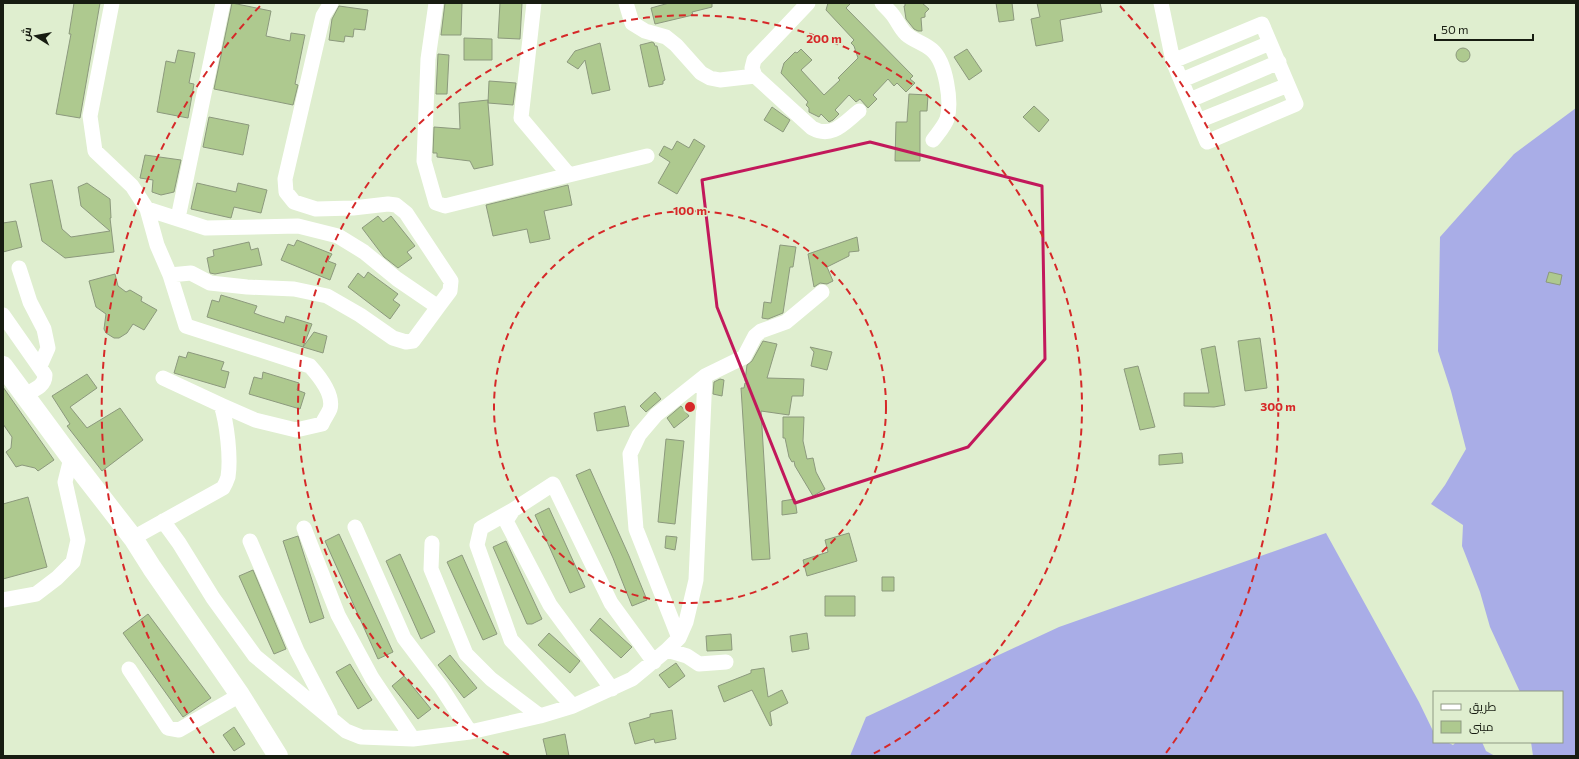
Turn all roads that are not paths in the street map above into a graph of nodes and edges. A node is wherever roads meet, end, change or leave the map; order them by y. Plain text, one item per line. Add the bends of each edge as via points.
1 (112, 3) edge
2 (222, 3) edge
3 (331, 3) edge
4 (436, 3) edge
5 (534, 3) edge
6 (626, 3) edge
7 (808, 3) edge
8 (882, 3) edge
9 (1161, 3) edge
10 (1270, 43) junction
11 (1173, 61) junction
12 (1279, 62) junction
13 (755, 76) junction
14 (1182, 80) junction
15 (1288, 85) junction
16 (1190, 100) junction
17 (859, 111) dead end
18 (1198, 121) junction
19 (933, 140) dead end
20 (647, 156) dead end
21 (569, 175) junction
22 (147, 209) junction
23 (178, 218) junction
24 (19, 268) dead end
25 (170, 276) junction
26 (822, 292) dead end
27 (438, 307) junction
28 (3, 315) edge
29 (3, 366) edge
30 (40, 366) junction
31 (705, 376) junction
32 (163, 378) dead end
33 (24, 395) junction
34 (221, 405) junction
35 (71, 458) junction
36 (513, 510) junction
37 (163, 521) junction
38 (355, 527) dead end
39 (304, 528) dead end
40 (133, 538) junction
41 (250, 541) dead end
42 (432, 542) dead end
43 (3, 600) edge
44 (678, 638) junction
45 (667, 650) junction
46 (654, 662) junction
47 (726, 662) dead end
48 (129, 670) dead end
49 (612, 689) junction
50 (240, 695) junction
51 (573, 706) junction
52 (540, 716) junction
53 (332, 719) junction
54 (470, 732) junction
55 (414, 739) junction
56 (278, 756) edge

1 - 22 street via 90,116 95,151 132,186
2 - 23 street
3 - 27 street via 323,16 285,179 286,192 294,202 316,209 396,205 406,213 451,282 450,291
4 - 21 street via 428,59 424,161 436,203 445,206
5 - 21 street via 521,118
6 - 13 street via 632,23 645,31 666,37 701,73 720,80
7 - 13 street via 754,60 752,68
8 - 19 street via 908,35 940,58 948,97 948,113
9 - 11 street
10 - 11 street via 1262,24
10 - 12 street
10 - 14 street
11 - 14 street
12 - 15 street
12 - 16 street
13 - 17 street via 812,128 820,132 829,132 837,128
14 - 16 street
15 - 18 street
15 - 18 street via 1296,104 1207,142
16 - 18 street
20 - 21 street
22 - 23 street
22 - 25 street via 157,245
23 - 27 street via 206,228 298,226 338,236 364,252
24 - 30 street via 30,302 44,329 48,348
25 - 27 street via 191,273 210,283 294,289 327,296 393,338 406,342 413,341
25 - 34 street via 186,326 310,366 321,378 329,394 330,408 322,424 296,430 255,420
26 - 31 street via 786,322 761,331 744,357
28 - 30 street
29 - 33 main road
30 - 33 street via 45,380 42,385
31 - 44 street via 696,580 686,622
31 - 44 street via 656,415 639,435 630,454 636,529
32 - 34 street
33 - 35 main road
34 - 37 street via 228,449 228,477 223,488
35 - 40 main road
35 - 43 street via 65,482 78,540 73,562 36,594
36 - 46 street via 553,484 611,603
36 - 49 street via 506,521 550,605
36 - 51 street via 481,528 478,546 511,640
37 - 40 street
37 - 53 street via 213,598 255,656
38 - 54 street via 404,638 441,687
39 - 55 street via 338,615 372,678
40 - 50 main road
41 - 53 street via 297,651
42 - 52 street via 431,569 466,654 491,679
44 - 45 street
45 - 46 street
45 - 47 street via 687,656 699,664
46 - 49 street via 632,679
48 - 50 street via 168,728 179,730
49 - 51 street
50 - 56 main road
51 - 52 street
52 - 54 street
53 - 55 street via 346,731 361,737
54 - 55 street

